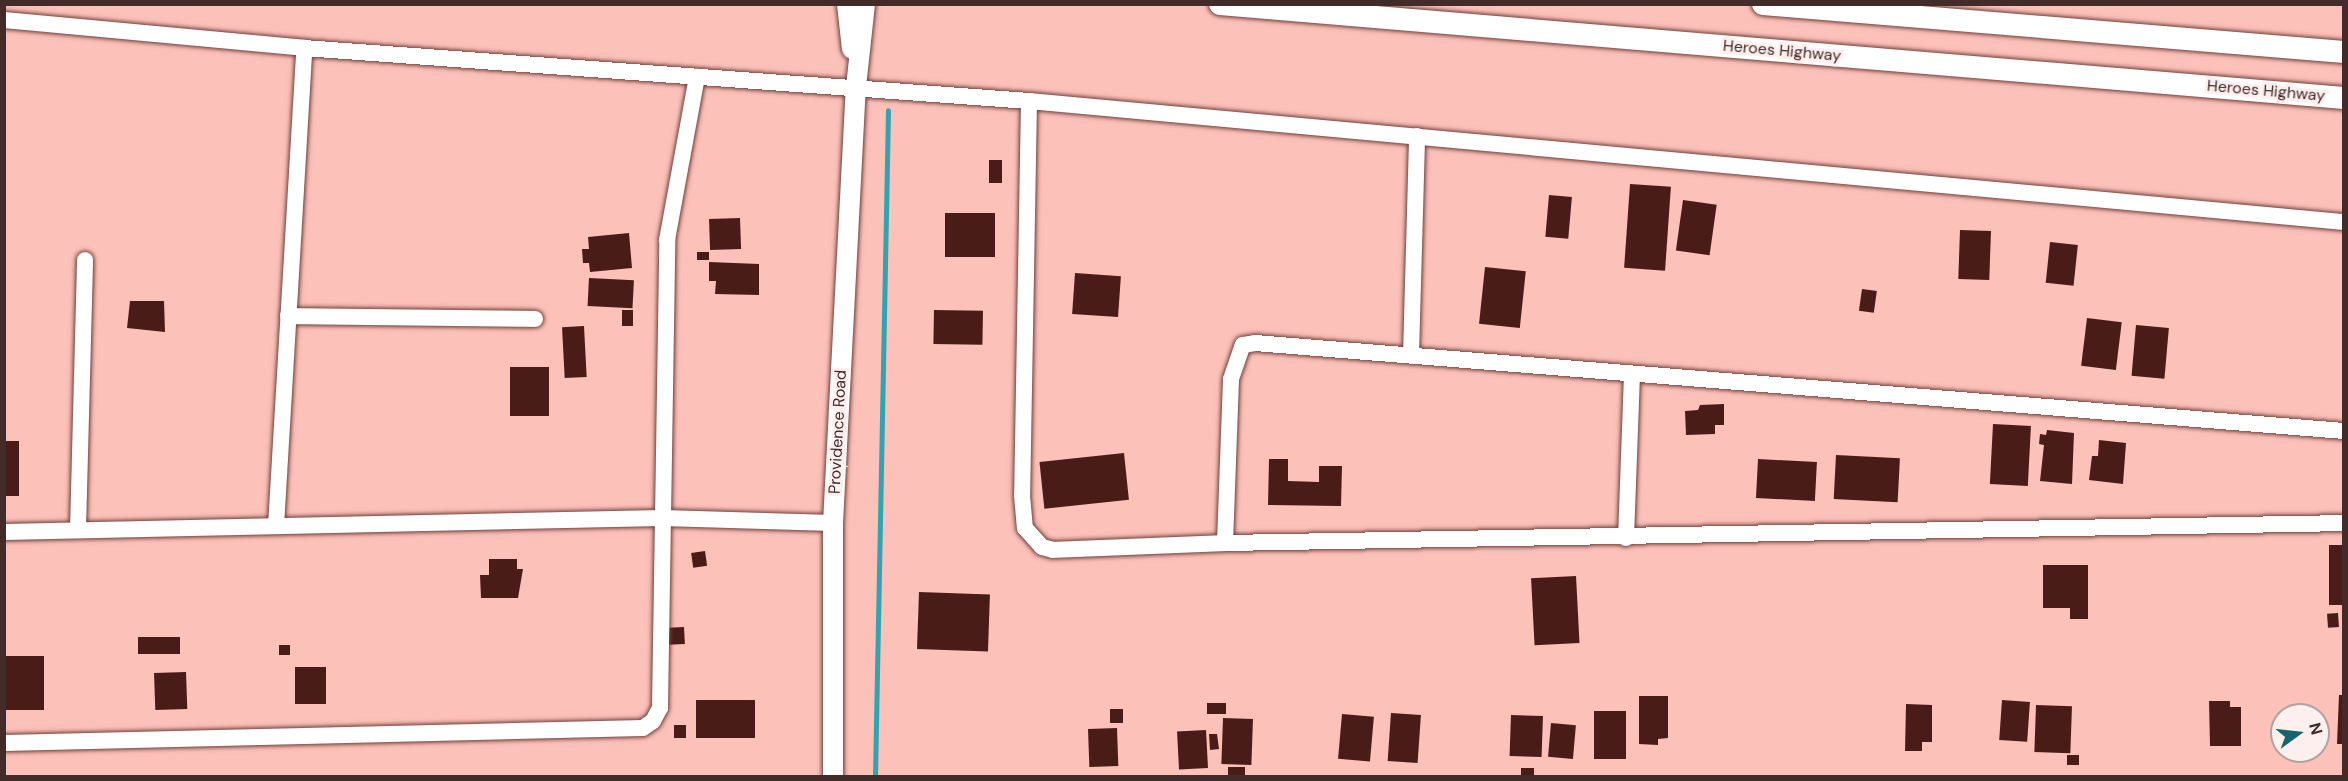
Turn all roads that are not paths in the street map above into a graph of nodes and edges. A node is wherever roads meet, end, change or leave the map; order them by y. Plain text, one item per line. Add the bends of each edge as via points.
1 (848, 4) edge
2 (865, 4) edge
3 (1220, 4) edge
4 (1762, 4) edge
5 (4, 20) edge
6 (304, 48) junction
7 (2343, 52) edge
8 (697, 76) junction
9 (856, 87) junction
10 (2343, 98) edge
11 (1029, 101) junction
12 (1418, 136) junction
13 (2343, 222) edge
14 (85, 260) dead end
15 (288, 316) junction
16 (535, 319) dead end
17 (1411, 355) junction
18 (1632, 374) junction
19 (2343, 431) edge
20 (662, 518) junction
21 (2343, 523) edge
22 (833, 524) junction
23 (276, 526) junction
24 (78, 530) junction
25 (4, 532) edge
26 (1626, 538) junction
27 (1225, 543) junction
28 (4, 743) edge
29 (833, 777) edge

1 - 9 street, Providence Road
2 - 9 street, Providence Road
3 - 10 main road, Heroes Highway
4 - 7 main road
5 - 6 street
6 - 8 street
6 - 15 street
8 - 9 street
8 - 20 street via 667,240
9 - 11 street
9 - 22 street, Providence Road
11 - 12 street
11 - 27 street via 1025,528 1042,547 1053,550
12 - 13 street
12 - 17 street
14 - 24 street
15 - 16 street
15 - 23 street
17 - 18 street
17 - 27 street via 1255,342 1243,345 1231,379
18 - 19 street
18 - 26 street
20 - 22 street
20 - 23 street
20 - 28 street via 660,708 654,721 643,728
21 - 26 street
22 - 29 street, Providence Road
23 - 24 street
24 - 25 street
26 - 27 street

